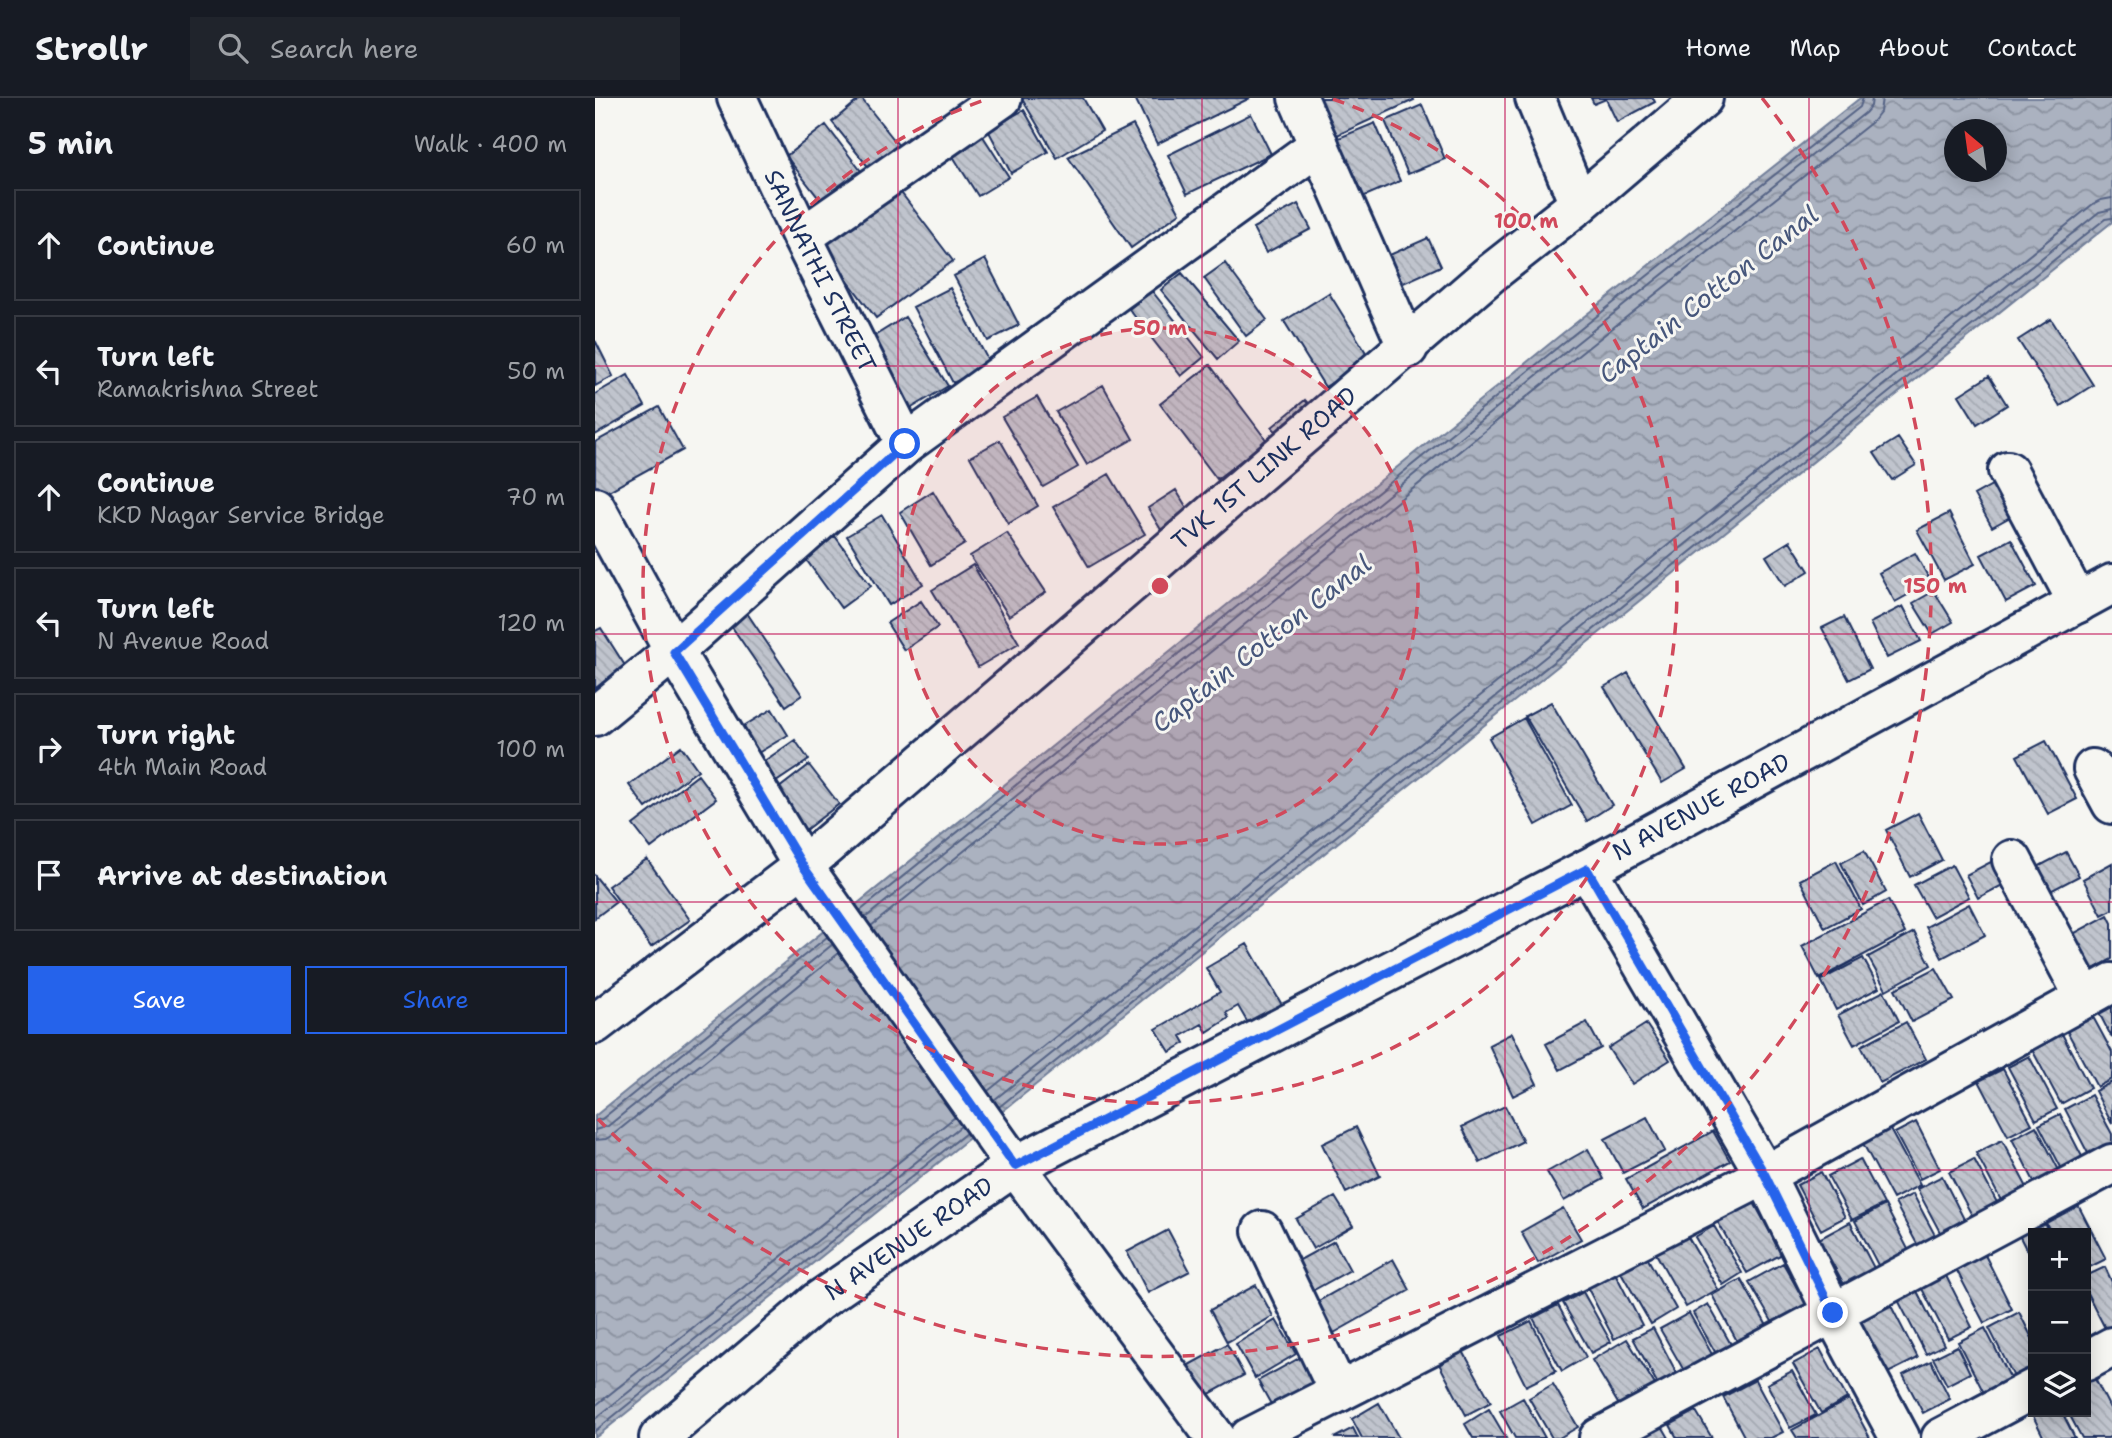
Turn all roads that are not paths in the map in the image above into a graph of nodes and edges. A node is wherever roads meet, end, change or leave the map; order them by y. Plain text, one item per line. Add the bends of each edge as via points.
1 (737, 98) edge
2 (1002, 98) edge
3 (1298, 98) edge
4 (1535, 98) edge
5 (1699, 100) edge
6 (1319, 145) junction
7 (1579, 204) junction
8 (802, 236) junction
9 (1408, 348) junction
10 (905, 444) junction
11 (2008, 471) dead end
12 (595, 507) edge
13 (2112, 584) edge
14 (2078, 603) junction
15 (674, 652) junction
16 (595, 716) edge
17 (2093, 769) dead end
18 (2112, 804) edge
19 (2012, 860) dead end
20 (803, 866) junction
21 (1587, 869) junction
22 (2098, 990) edge
23 (595, 1024) edge
24 (2112, 1164) edge
25 (1015, 1166) junction
26 (1765, 1175) junction
27 (1262, 1231) dead end
28 (1833, 1313) junction
29 (2112, 1347) edge
30 (2091, 1358) edge
31 (1339, 1392) junction
32 (2028, 1392) edge
33 (659, 1438) edge
34 (1216, 1438) edge
35 (1249, 1438) edge
36 (1599, 1438) edge
37 (1900, 1438) edge
38 (1941, 1438) edge

1 - 8 street, SANNATHI STREET
2 - 8 street
3 - 6 street
4 - 7 street
5 - 7 street, TVK 1ST LINK ROAD
6 - 9 street
6 - 10 street
7 - 9 street, TVK 1ST LINK ROAD via 1490,274
8 - 10 street, SANNATHI STREET
9 - 20 street, TVK 1ST LINK ROAD
10 - 15 street
11 - 14 street
12 - 15 street
13 - 14 street, N AVENUE ROAD
14 - 21 street, N AVENUE ROAD
15 - 16 street
15 - 20 street
17 - 18 street
19 - 22 street
20 - 23 street, TVK 1ST LINK ROAD
20 - 25 street
21 - 25 street, N AVENUE ROAD
21 - 26 street
22 - 26 street
24 - 28 street
25 - 33 street, N AVENUE ROAD via 817,1302
25 - 34 street
26 - 28 street
26 - 31 street
27 - 31 street
28 - 36 street
28 - 37 street
29 - 30 street
31 - 35 street
32 - 38 street

